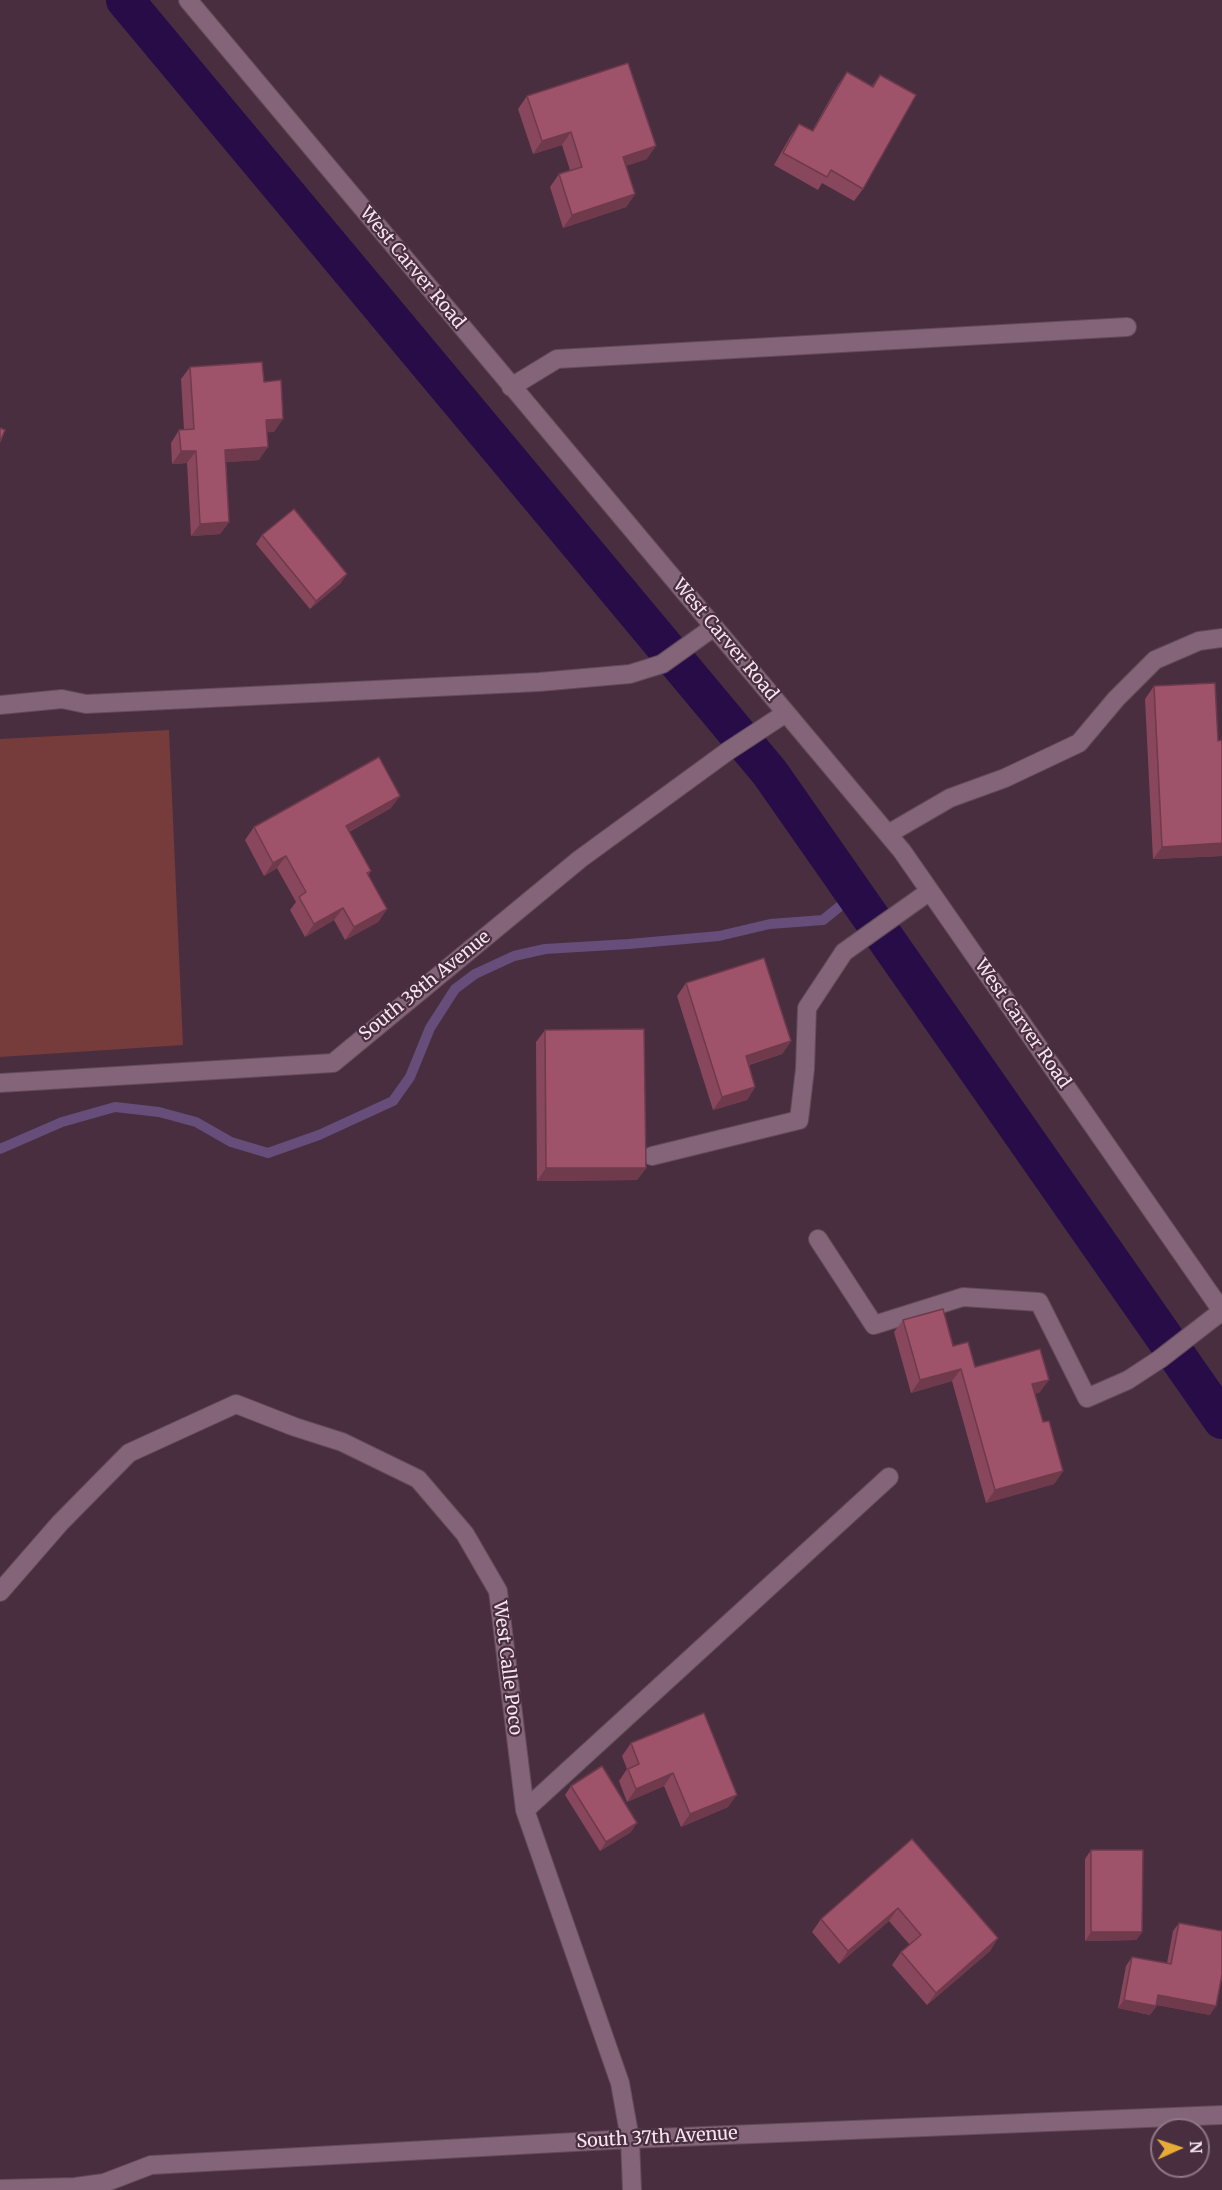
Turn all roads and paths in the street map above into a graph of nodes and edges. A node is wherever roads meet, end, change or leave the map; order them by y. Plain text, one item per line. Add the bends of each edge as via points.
1 (188, 0) edge
2 (1127, 327) dead end
3 (512, 387) junction
4 (714, 627) junction
5 (1222, 638) edge
6 (0, 705) edge
7 (786, 712) junction
8 (888, 834) junction
9 (930, 891) junction
10 (0, 1083) edge
11 (651, 1156) dead end
12 (818, 1239) dead end
13 (1222, 1311) edge
14 (889, 1477) dead end
15 (0, 1592) edge
16 (525, 1810) junction
17 (1222, 2115) edge
18 (630, 2139) junction
19 (101, 2187) edge
20 (0, 2189) edge
21 (632, 2190) edge

1 - 3 street, West Carver Road
2 - 3 street via 557,359
3 - 4 street, West Carver Road
4 - 6 street via 662,664 630,674 539,682 86,704 62,699
4 - 7 street, West Carver Road
5 - 8 street via 1198,641 1155,660 1079,743 1005,778 950,798
7 - 8 street, West Carver Road
7 - 10 street, South 38th Avenue via 580,859 333,1063
8 - 9 street, West Carver Road
9 - 11 street via 844,952 807,1008 799,1120
9 - 13 street, West Carver Road
12 - 13 street via 874,1325 963,1297 1039,1302 1087,1398 1128,1380
14 - 16 street
15 - 16 street, West Calle Poco via 129,1453 236,1404 342,1442 418,1479 465,1534 498,1591
16 - 18 street, West Calle Poco via 620,2084
17 - 18 street, South 37th Avenue
18 - 19 street, South 37th Avenue via 151,2164
18 - 21 street, West Calle Poco
19 - 20 street, South 37th Avenue

